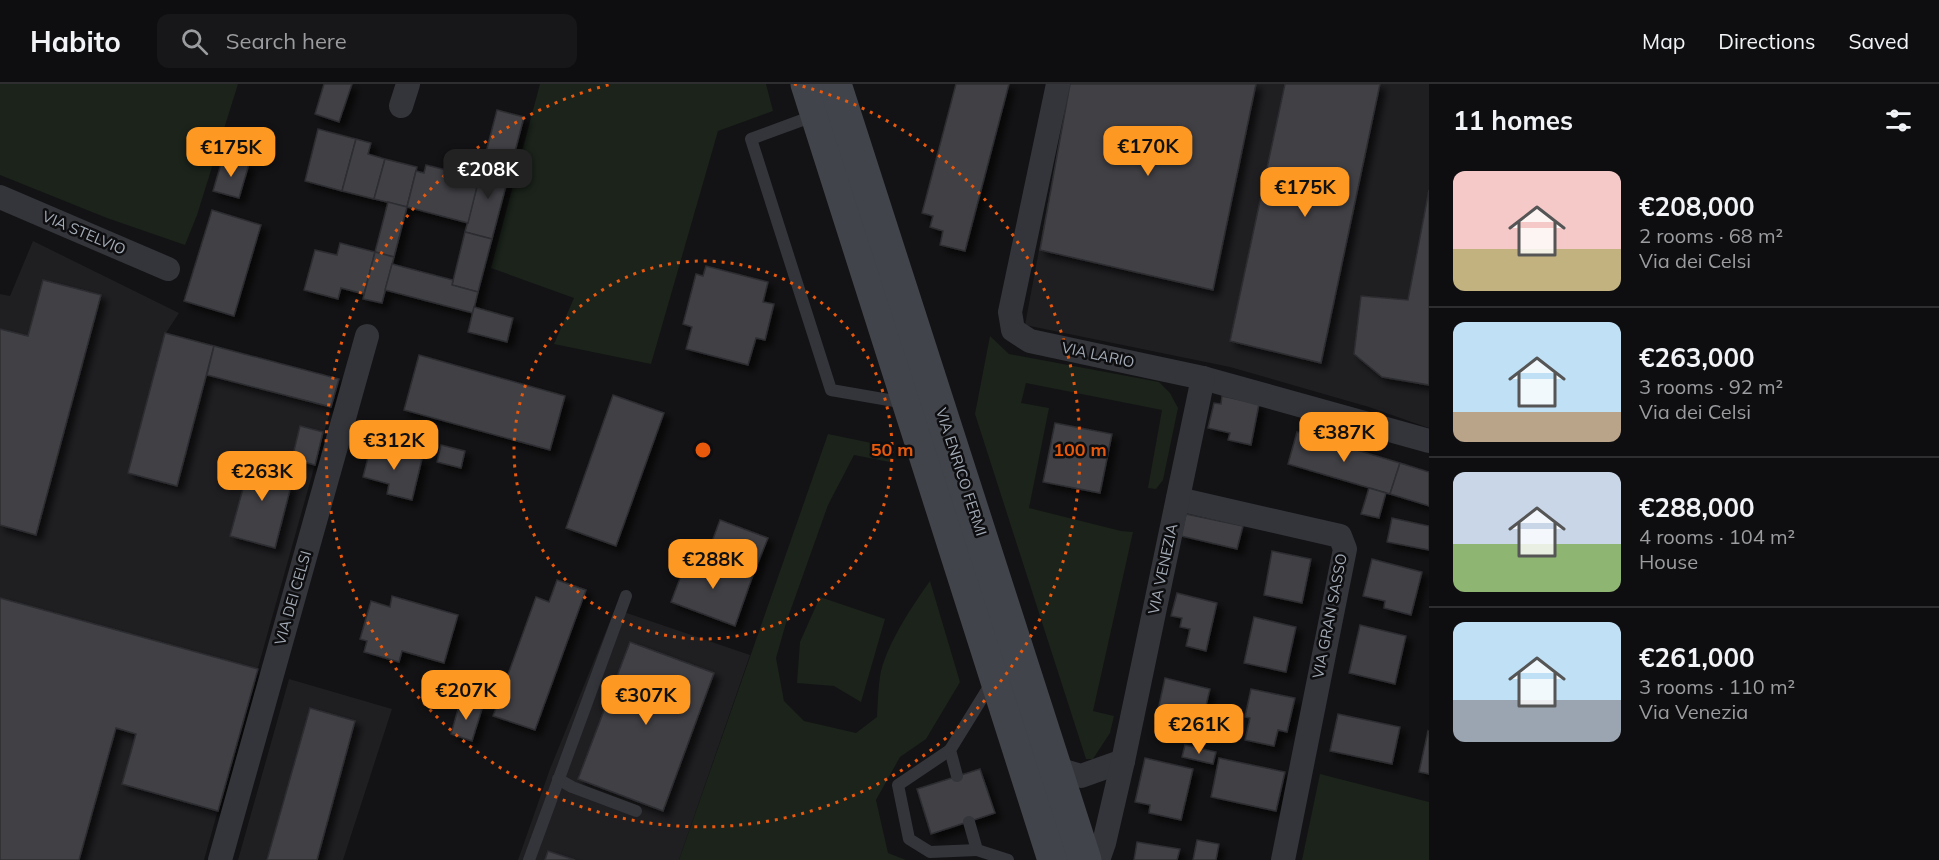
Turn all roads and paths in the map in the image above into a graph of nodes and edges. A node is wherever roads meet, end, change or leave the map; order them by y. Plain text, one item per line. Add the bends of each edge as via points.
1 (807, 84) edge
2 (835, 84) edge
3 (1058, 84) edge
4 (817, 115) junction
5 (0, 197) edge
6 (168, 269) dead end
7 (367, 336) dead end
8 (1203, 378) junction
9 (909, 404) junction
10 (1429, 441) edge
11 (1178, 499) junction
12 (626, 596) dead end
13 (996, 676) junction
14 (950, 750) junction
15 (1123, 761) junction
16 (1057, 769) junction
17 (957, 776) dead end
18 (558, 779) junction
19 (636, 811) dead end
20 (969, 822) dead end
21 (977, 850) junction
22 (220, 860) edge
23 (529, 860) edge
24 (1008, 860) edge
25 (1054, 860) edge
26 (1084, 860) edge
27 (1098, 860) edge
28 (1283, 860) edge

1 - 4 street, VIA ENRICO FERMI
2 - 16 street, VIA ENRICO FERMI
3 - 8 street, VIA LARIO via 1010,312 1013,330 1030,341
4 - 9 street, VIA ENRICO FERMI
4 - 9 lane via 751,139 762,174 831,390
5 - 6 street, VIA STELVIO
7 - 22 street, VIA DEI CELSI
8 - 10 street, VIA LARIO
8 - 11 street, VIA VENEZIA
9 - 13 street, VIA ENRICO FERMI
11 - 15 street, VIA VENEZIA
11 - 28 street, VIA GRAN SASSO via 1340,536 1345,549
12 - 18 lane
13 - 14 lane
13 - 25 street, VIA ENRICO FERMI
14 - 17 lane
14 - 21 lane via 898,784 909,839 930,852
15 - 16 street via 1081,776
15 - 27 street, VIA VENEZIA
16 - 26 street, VIA ENRICO FERMI
18 - 19 lane
18 - 23 lane
20 - 21 lane
21 - 24 lane

